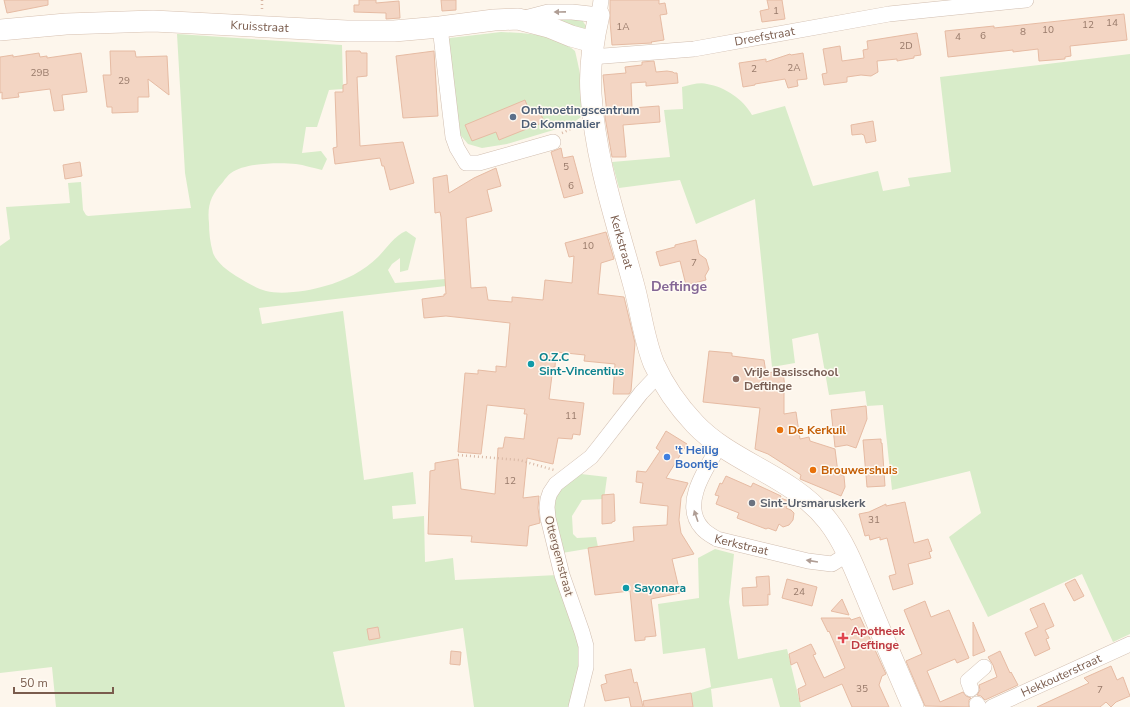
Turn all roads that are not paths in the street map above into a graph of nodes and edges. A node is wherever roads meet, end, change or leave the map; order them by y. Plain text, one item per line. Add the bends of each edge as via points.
1 (1026, 0) edge
2 (937, 5) edge
3 (600, 7) edge
4 (518, 19) junction
5 (440, 27) junction
6 (0, 30) edge
7 (592, 50) junction
8 (553, 142) road end
9 (658, 374) junction
10 (720, 445) junction
11 (848, 554) junction
12 (1130, 644) edge
13 (984, 667) dead end
14 (971, 689) dead end
15 (983, 706) edge
16 (576, 707) edge
17 (913, 707) edge

1 - 2 street, Dreefstraat
2 - 7 street, Dreefstraat via 694,50
3 -> 4 street, Kruisstraat via 572,12 548,12
3 - 7 street, Kerkstraat
4 - 5 street, Kruisstraat
4 - 7 street, Kruisstraat via 571,36
5 - 6 street, Kruisstraat via 394,31 347,31 153,21 66,24
5 - 8 street via 453,137 466,163 479,163
7 - 9 street, Kerkstraat via 590,92 598,154
9 - 10 street, Kerkstraat via 681,408
9 - 16 street, Ottergemstraat via 590,457 561,480 550,493 547,507 552,538 586,646 586,667
10 - 11 street, Kerkstraat via 796,491 828,521
11 -> 10 street, Kerkstraat via 832,564 808,561 718,539 701,527 695,514 694,496
11 - 17 street, Kerkstraat
12 - 15 street, Hekkouterstraat
13 - 14 street via 968,681

